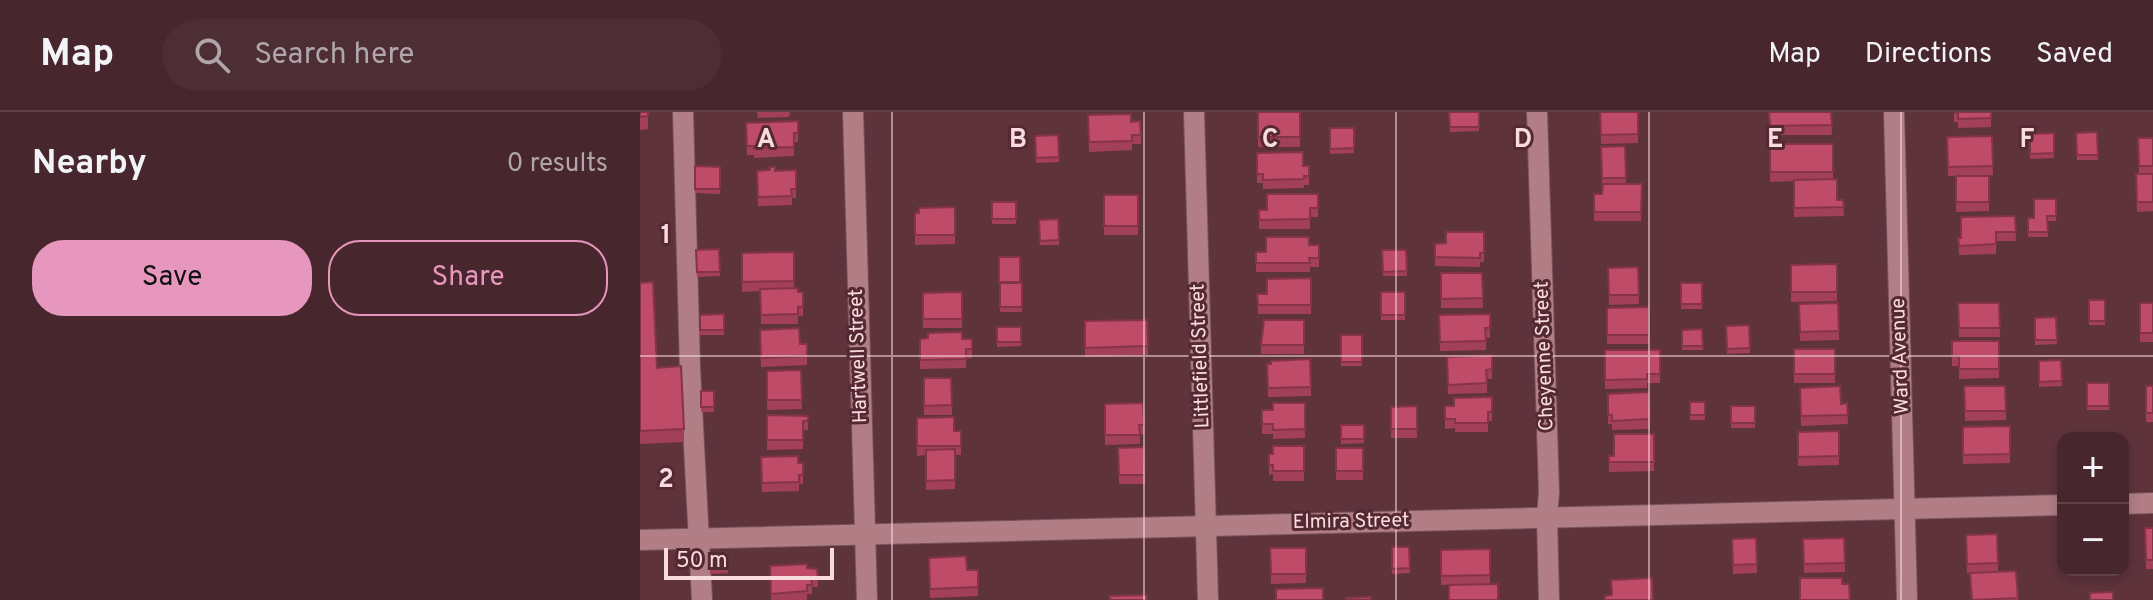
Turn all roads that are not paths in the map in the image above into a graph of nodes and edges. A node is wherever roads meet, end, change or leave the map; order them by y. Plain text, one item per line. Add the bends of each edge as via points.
1 (683, 112) edge
2 (853, 112) edge
3 (1194, 112) edge
4 (1537, 112) edge
5 (1894, 112) edge
6 (2153, 503) edge
7 (2129, 504) edge
8 (2057, 505) edge
9 (1905, 509) junction
10 (1547, 517) junction
11 (1206, 526) junction
12 (864, 534) junction
13 (698, 539) junction
14 (640, 540) edge
15 (702, 600) edge
16 (867, 600) edge
17 (1208, 600) edge
18 (1549, 600) edge
19 (1907, 600) edge

1 - 13 street
2 - 12 street, Hartwell Street
3 - 11 street, Littlefield Street
4 - 10 street, Cheyenne Street
5 - 9 street, Ward Avenue
6 - 7 street
8 - 9 street, Elmira Street
9 - 10 street, Elmira Street
9 - 19 street, Ward Avenue
10 - 11 street, Elmira Street
10 - 18 street, Cheyenne Street
11 - 12 street, Elmira Street
11 - 17 street, Littlefield Street
12 - 13 street, Elmira Street
12 - 16 street, Hartwell Street
13 - 14 street, Elmira Street
13 - 15 street

